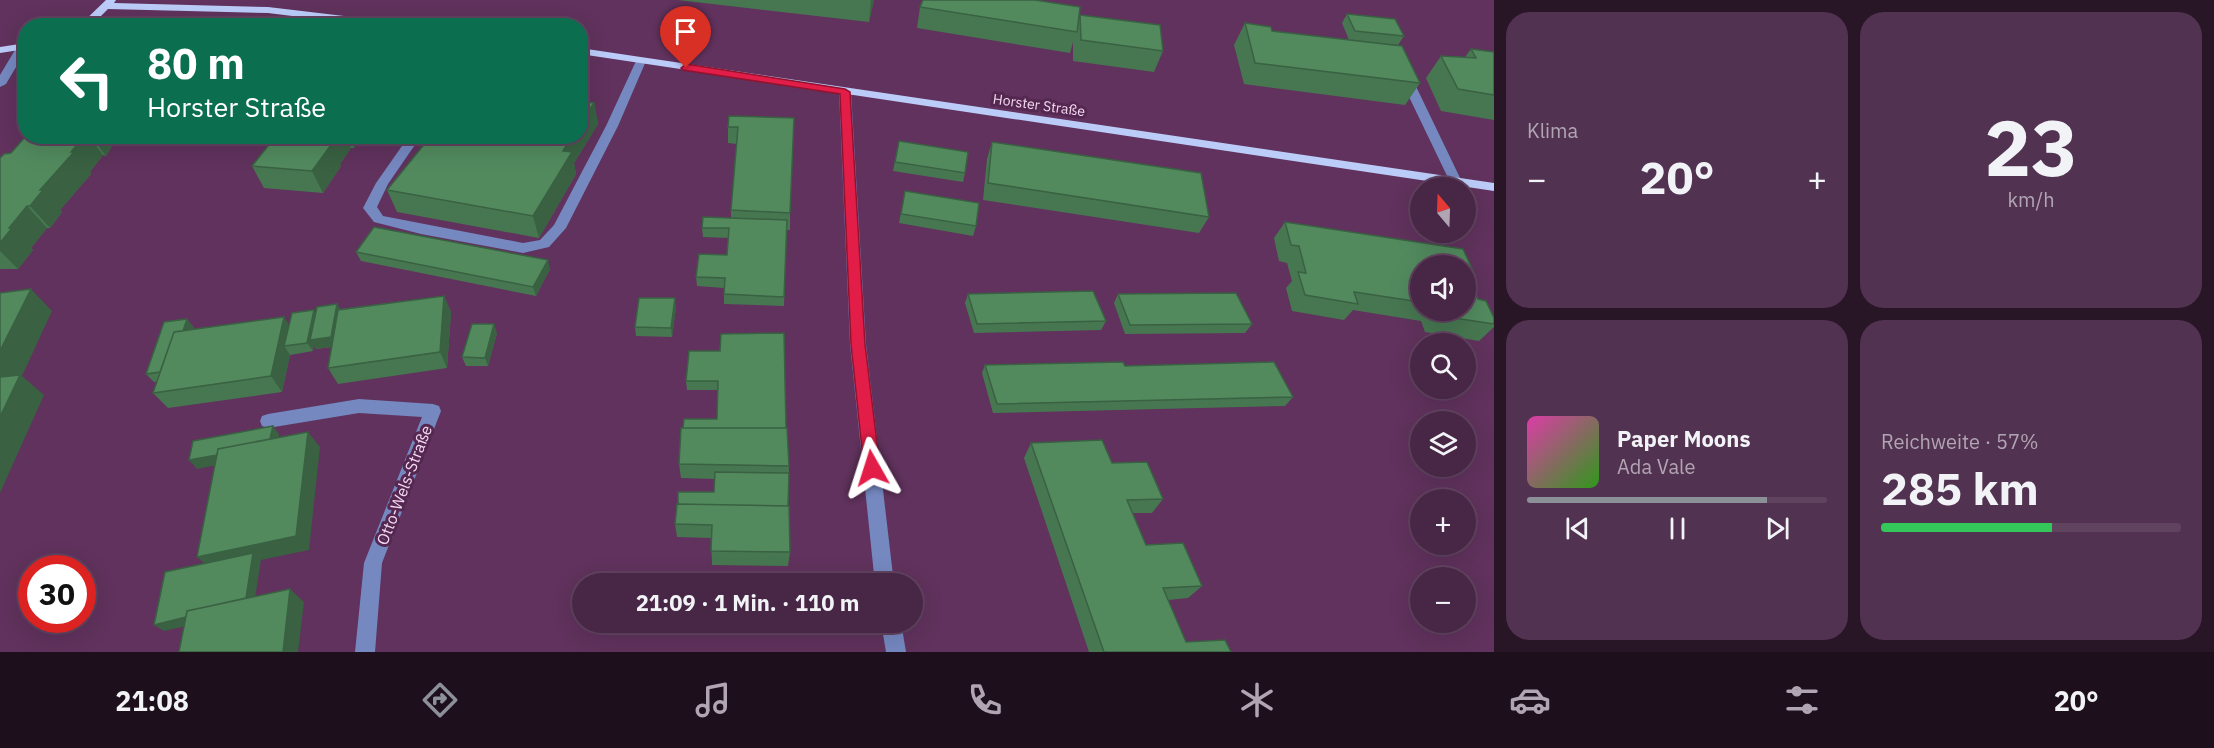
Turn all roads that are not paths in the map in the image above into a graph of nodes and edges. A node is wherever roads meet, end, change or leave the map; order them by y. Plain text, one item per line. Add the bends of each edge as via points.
1 (110, 3) edge
2 (93, 18) edge
3 (336, 18) edge
4 (18, 47) edge
5 (0, 50) edge
6 (588, 52) edge
7 (18, 56) edge
8 (641, 61) junction
9 (1401, 67) edge
10 (0, 84) edge
11 (845, 92) junction
12 (409, 144) edge
13 (1422, 177) edge
14 (1454, 177) edge
15 (1476, 185) edge
16 (1494, 187) edge
17 (268, 421) dead end
18 (884, 573) edge
19 (893, 633) edge
20 (365, 652) edge
21 (896, 652) edge

1 - 2 main road
1 - 3 main road via 268,10
4 - 5 main road
6 - 8 main road, Horster Straße
7 - 10 street
8 - 11 main road, Horster Straße
8 - 12 street via 559,228 544,244 523,248 379,219 370,208
9 - 14 street
11 - 13 main road, Horster Straße
11 - 18 street via 858,344
15 - 16 main road, Horster Straße
17 - 20 street, Otto-Wels-Straße via 359,406 433,411 373,563
19 - 21 street

